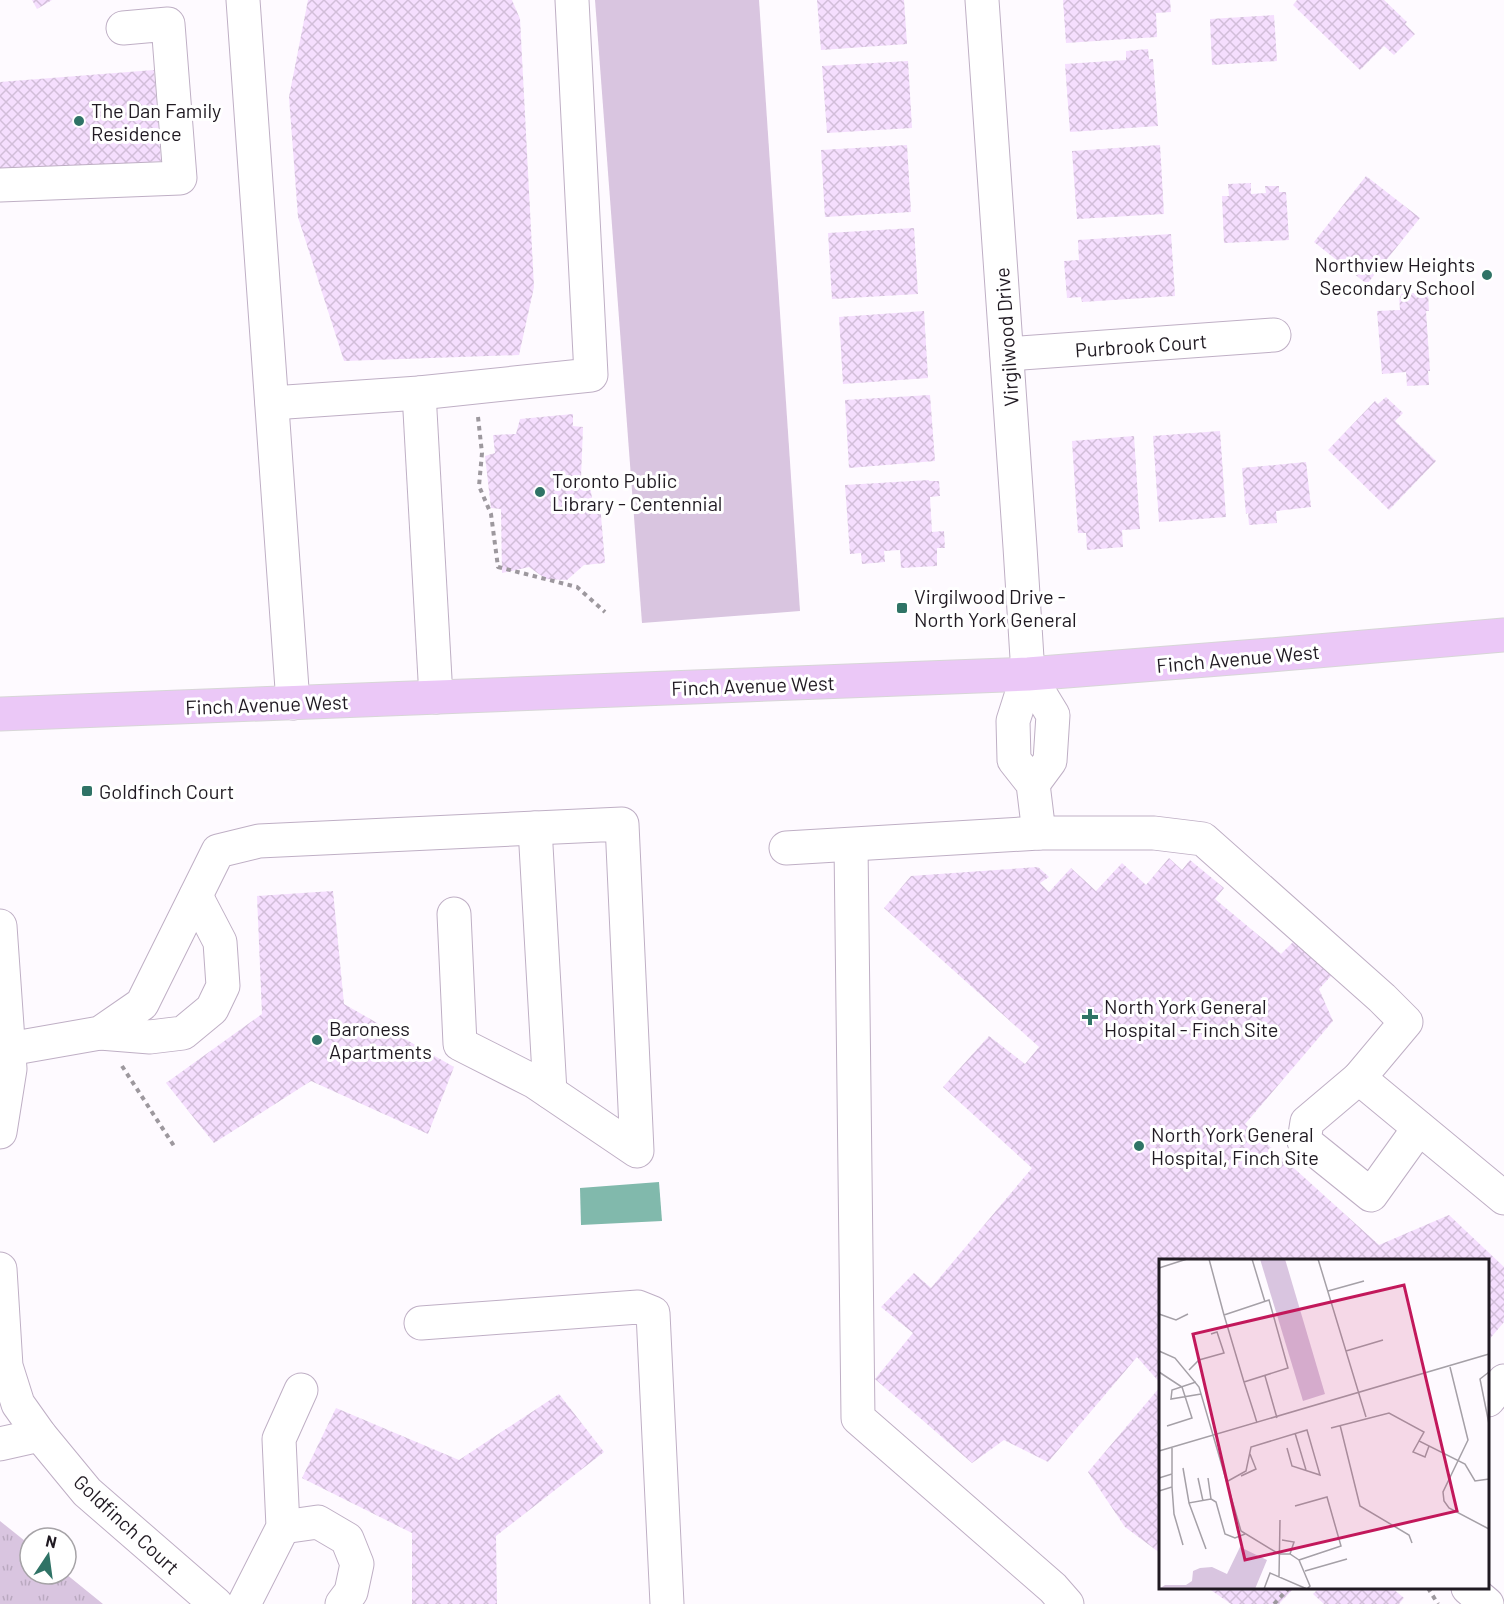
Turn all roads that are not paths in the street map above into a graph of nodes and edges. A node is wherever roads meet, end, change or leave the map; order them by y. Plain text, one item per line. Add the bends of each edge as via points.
1 (243, 0) edge
2 (572, 0) edge
3 (982, 0) edge
4 (123, 28) dead end
5 (0, 185) edge
6 (1274, 335) dead end
7 (1007, 354) junction
8 (419, 393) junction
9 (272, 403) junction
10 (1504, 635) edge
11 (1028, 674) junction
12 (436, 697) junction
13 (293, 703) junction
14 (0, 714) edge
15 (535, 828) junction
16 (1039, 833) junction
17 (851, 844) junction
18 (786, 848) dead end
19 (196, 896) junction
20 (454, 914) dead end
21 (0, 926) edge
22 (100, 1033) junction
23 (9, 1049) junction
24 (1359, 1078) junction
25 (550, 1092) junction
26 (1419, 1128) junction
27 (0, 1132) edge
28 (1504, 1198) edge
29 (0, 1269) edge
30 (421, 1323) dead end
31 (1504, 1381) edge
32 (301, 1390) dead end
33 (1489, 1399) edge
34 (40, 1435) junction
35 (0, 1444) edge
36 (283, 1527) junction
37 (1470, 1589) edge
38 (216, 1604) edge
39 (244, 1604) edge
40 (342, 1604) edge
41 (667, 1604) edge
42 (1067, 1604) edge
43 (1487, 1604) edge

1 - 9 street
2 - 8 street via 591,375
3 - 7 street, Virgilwood Drive
4 - 5 street via 168,24 180,178
6 - 7 street, Purbrook Court
7 - 11 street, Virgilwood Drive
8 - 9 street
8 - 12 street
9 - 13 street
10 - 11 main road, Finch Avenue West
11 - 12 main road, Finch Avenue West
11 - 16 street via 1013,722 1014,760 1033,784
12 - 13 main road, Finch Avenue West
13 - 14 main road, Finch Avenue West
15 - 19 street via 259,842 218,851
15 - 25 street
15 - 25 street via 622,824 637,1151
16 - 17 street
16 - 24 street via 1154,832 1203,839 1406,1022
17 - 18 street
17 - 42 street via 858,1418
19 - 22 street via 142,1004
19 - 22 street via 220,942 223,986 212,1009 183,1033 150,1037
20 - 25 street via 460,1044
21 - 23 street
22 - 23 street
23 - 27 street via 10,1069
24 - 26 street
24 - 26 street via 1306,1122 1304,1141 1371,1194
26 - 28 street
29 - 34 street, Goldfinch Court via 6,1366 18,1404
30 - 41 street via 638,1307 653,1313
31 - 33 street
32 - 36 street via 279,1439
34 - 35 street
34 - 38 street, Goldfinch Court via 87,1492
36 - 39 street
36 - 40 street via 318,1522 347,1539 357,1564 351,1593
37 - 43 street

